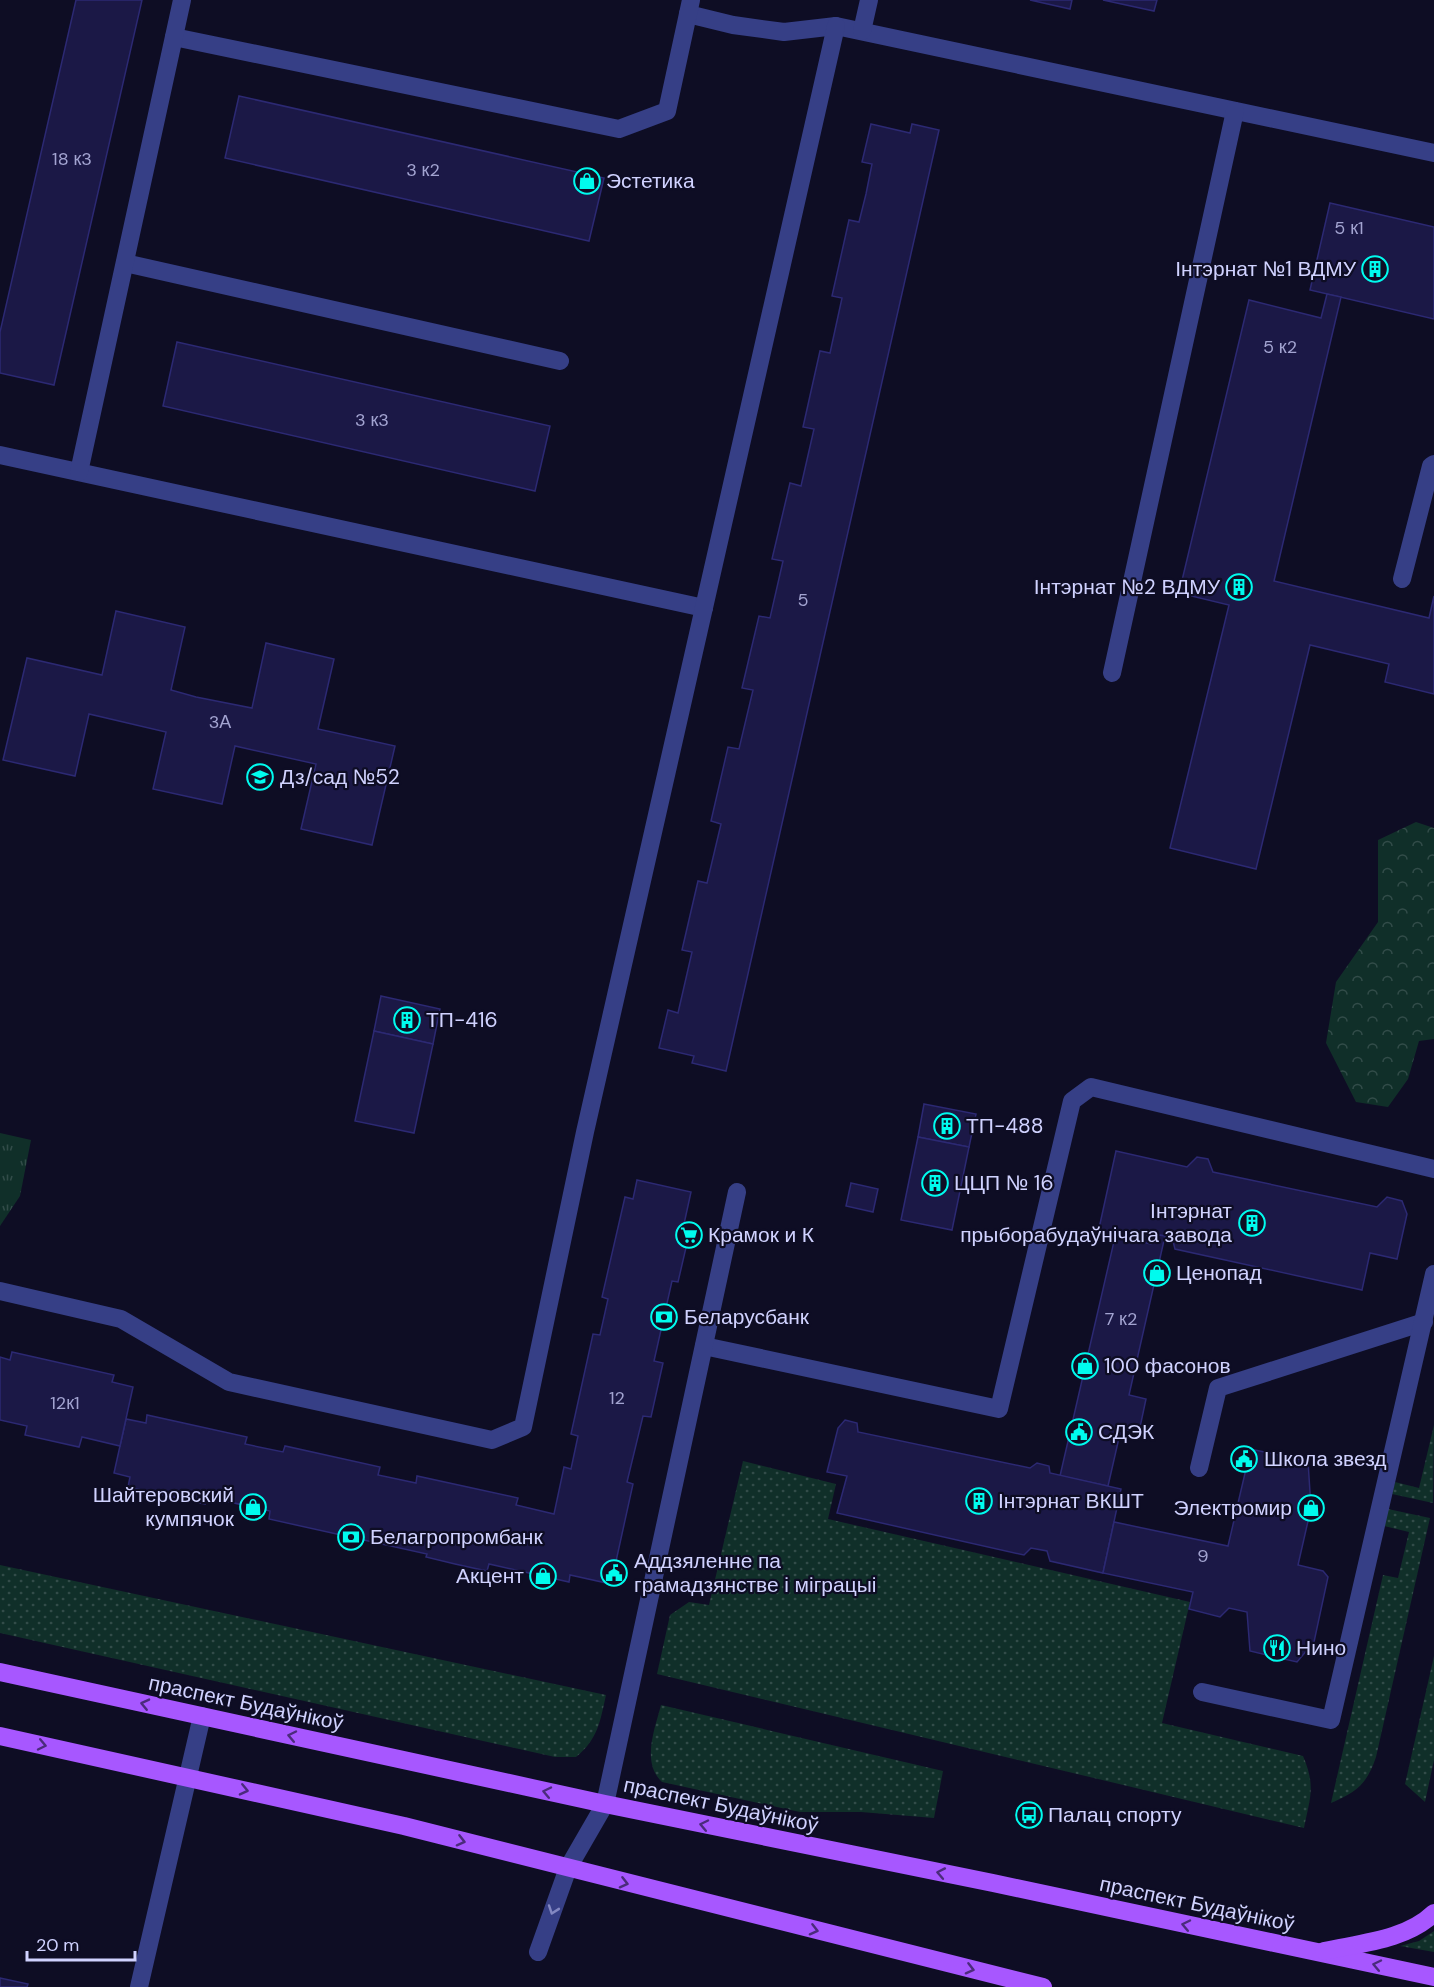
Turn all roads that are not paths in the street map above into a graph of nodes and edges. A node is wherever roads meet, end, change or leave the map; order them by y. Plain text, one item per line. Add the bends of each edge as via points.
1 (182, 0) edge
2 (869, 0) edge
3 (689, 7) edge
4 (836, 26) junction
5 (862, 31) junction
6 (174, 37) junction
7 (1235, 111) junction
8 (1434, 153) edge
9 (125, 263) junction
10 (560, 361) dead end
11 (0, 455) edge
12 (1434, 464) edge
13 (79, 472) junction
14 (1402, 579) dead end
15 (704, 608) junction
16 (1112, 673) dead end
17 (1434, 1169) edge
18 (738, 1192) dead end
19 (1434, 1274) edge
20 (0, 1291) edge
21 (1424, 1322) junction
22 (704, 1346) junction
23 (1199, 1468) dead end
24 (0, 1672) edge
25 (1202, 1692) dead end
26 (202, 1716) junction
27 (0, 1736) edge
28 (187, 1777) junction
29 (605, 1804) junction
30 (568, 1868) junction
31 (1434, 1913) edge
32 (538, 1952) dead end
33 (1318, 1952) junction
34 (1434, 1977) edge
35 (139, 1987) edge
36 (1043, 1987) edge

1 - 6 street
2 - 5 street
3 - 4 street via 733,25 784,32
3 - 6 street via 668,111 620,129
4 - 5 street
4 - 15 street
5 - 7 street
6 - 9 street
7 - 8 street
7 - 16 street
9 - 10 street
9 - 13 street
11 - 13 street
12 - 14 street
13 - 15 street
15 - 20 street via 523,1427 492,1440 229,1382 121,1318
17 - 22 street via 1091,1087 1072,1101 999,1409
18 - 22 street
19 - 21 street
21 - 23 street via 1218,1388
21 - 25 street via 1331,1720
22 - 29 street
26 -> 24 main road, праспект Будаўнікоў
26 - 28 street
29 -> 26 main road, праспект Будаўнікоў
27 -> 28 main road
28 -> 30 main road
28 - 35 street
29 - 30 street
33 -> 29 main road, праспект Будаўнікоў
30 -> 32 street
30 -> 36 main road
31 - 33 main road via 1424,1923 1386,1938
34 -> 33 main road, праспект Будаўнікоў

